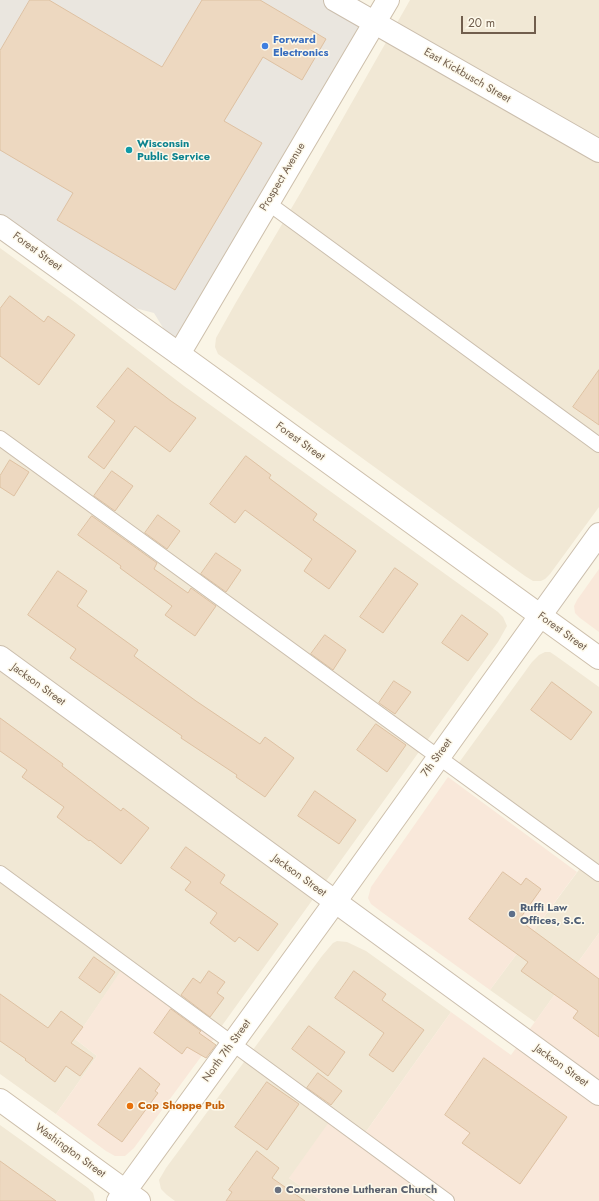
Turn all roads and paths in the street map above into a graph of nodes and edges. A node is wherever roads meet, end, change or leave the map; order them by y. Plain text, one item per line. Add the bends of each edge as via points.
1 (335, 0) edge
2 (388, 0) edge
3 (375, 22) junction
4 (599, 151) edge
5 (268, 203) junction
6 (0, 226) edge
7 (179, 354) junction
8 (0, 438) edge
9 (599, 445) edge
10 (599, 534) edge
11 (540, 616) junction
12 (0, 657) edge
13 (599, 658) edge
14 (438, 757) junction
15 (0, 873) edge
16 (599, 874) edge
17 (335, 902) junction
18 (233, 1043) junction
19 (599, 1094) edge
20 (0, 1100) edge
21 (128, 1198) edge
22 (447, 1201) edge

1 - 3 street, East Kickbusch Street
2 - 3 street, Prospect Avenue
3 - 4 street, East Kickbusch Street
3 - 5 street, Prospect Avenue
5 - 7 street, Prospect Avenue
5 - 9 lane
6 - 7 street, Forest Street
7 - 11 street, Forest Street
8 - 14 lane
10 - 11 street, 7th Street
11 - 13 street, Forest Street
11 - 14 street, 7th Street
12 - 17 street, Jackson Street
14 - 16 lane
14 - 17 street, 7th Street
15 - 18 lane
17 - 18 street, North 7th Street
17 - 19 street, Jackson Street
18 - 21 street, North 7th Street
18 - 22 lane
20 - 21 street, Washington Street

